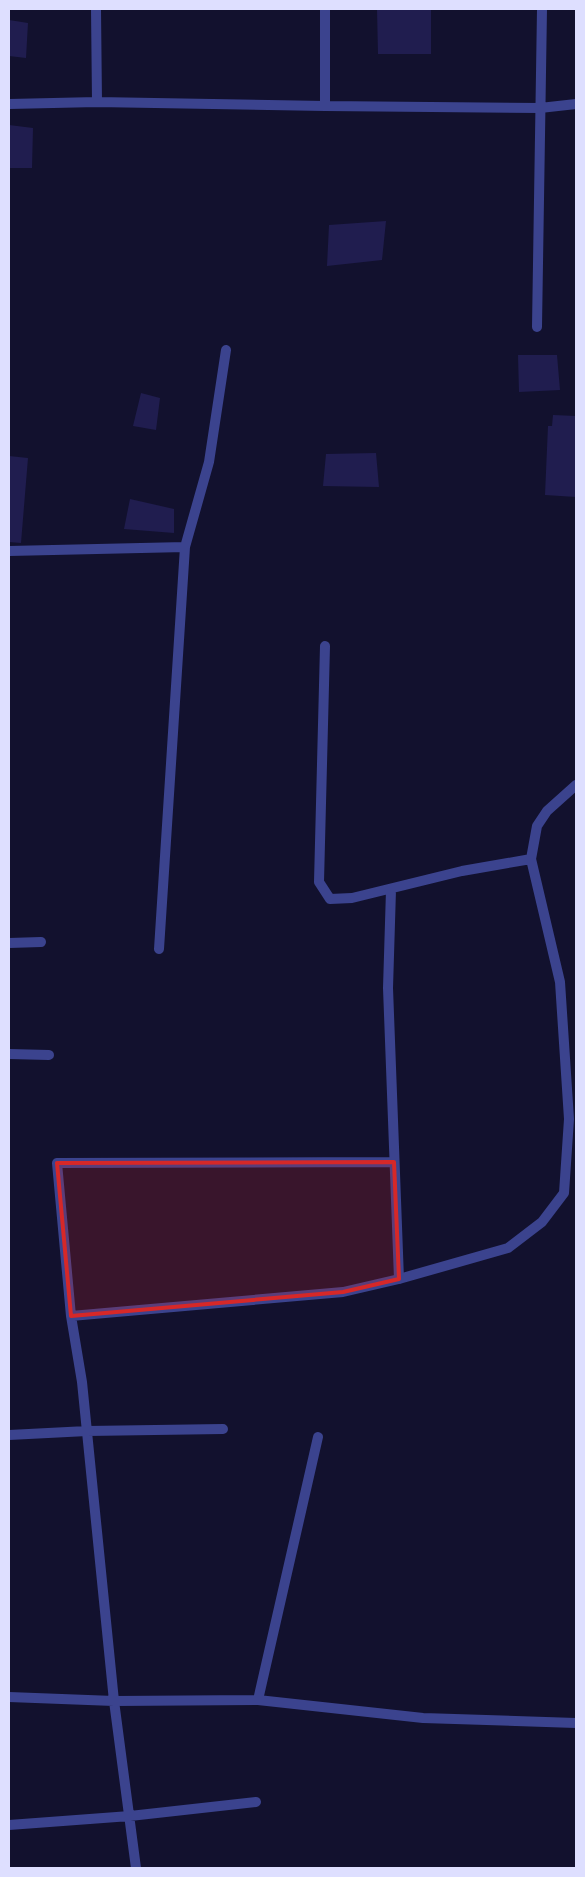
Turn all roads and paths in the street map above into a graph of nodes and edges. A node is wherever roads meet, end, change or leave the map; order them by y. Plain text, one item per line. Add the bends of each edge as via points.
1 (96, 9) edge
2 (325, 9) edge
3 (542, 9) edge
4 (97, 102) junction
5 (9, 104) edge
6 (576, 104) edge
7 (325, 106) junction
8 (540, 108) junction
9 (537, 327) dead end
10 (226, 350) dead end
11 (185, 547) junction
12 (9, 550) edge
13 (325, 646) dead end
14 (576, 785) edge
15 (531, 859) junction
16 (391, 890) junction
17 (40, 942) dead end
18 (9, 943) edge
19 (159, 949) dead end
20 (9, 1054) edge
21 (49, 1055) dead end
22 (394, 1162) junction
23 (399, 1279) junction
24 (71, 1316) junction
25 (223, 1429) dead end
26 (87, 1431) junction
27 (9, 1435) edge
28 (318, 1437) dead end
29 (9, 1697) edge
30 (258, 1700) junction
31 (114, 1701) junction
32 (576, 1723) edge
33 (256, 1802) dead end
34 (130, 1816) junction
35 (9, 1824) edge
36 (136, 1868) edge

1 - 4 street
2 - 7 street
3 - 8 street
4 - 5 street
4 - 7 street
6 - 8 street
7 - 8 street
8 - 9 street
10 - 11 street via 209,462
11 - 12 street
11 - 19 street
13 - 16 street via 319,882 330,899
14 - 15 street via 547,811 537,826
15 - 16 street via 462,871
15 - 23 street via 560,982 569,1119 564,1193 542,1222 508,1248
16 - 22 street via 388,988
17 - 18 street
20 - 21 street
22 - 23 street
22 - 24 street via 57,1163
23 - 24 street via 343,1292
24 - 26 street
25 - 26 street
26 - 27 street
26 - 31 street
28 - 30 street
29 - 31 street
30 - 31 street
30 - 32 street via 423,1718
31 - 34 street
33 - 34 street
34 - 35 street
34 - 36 street

